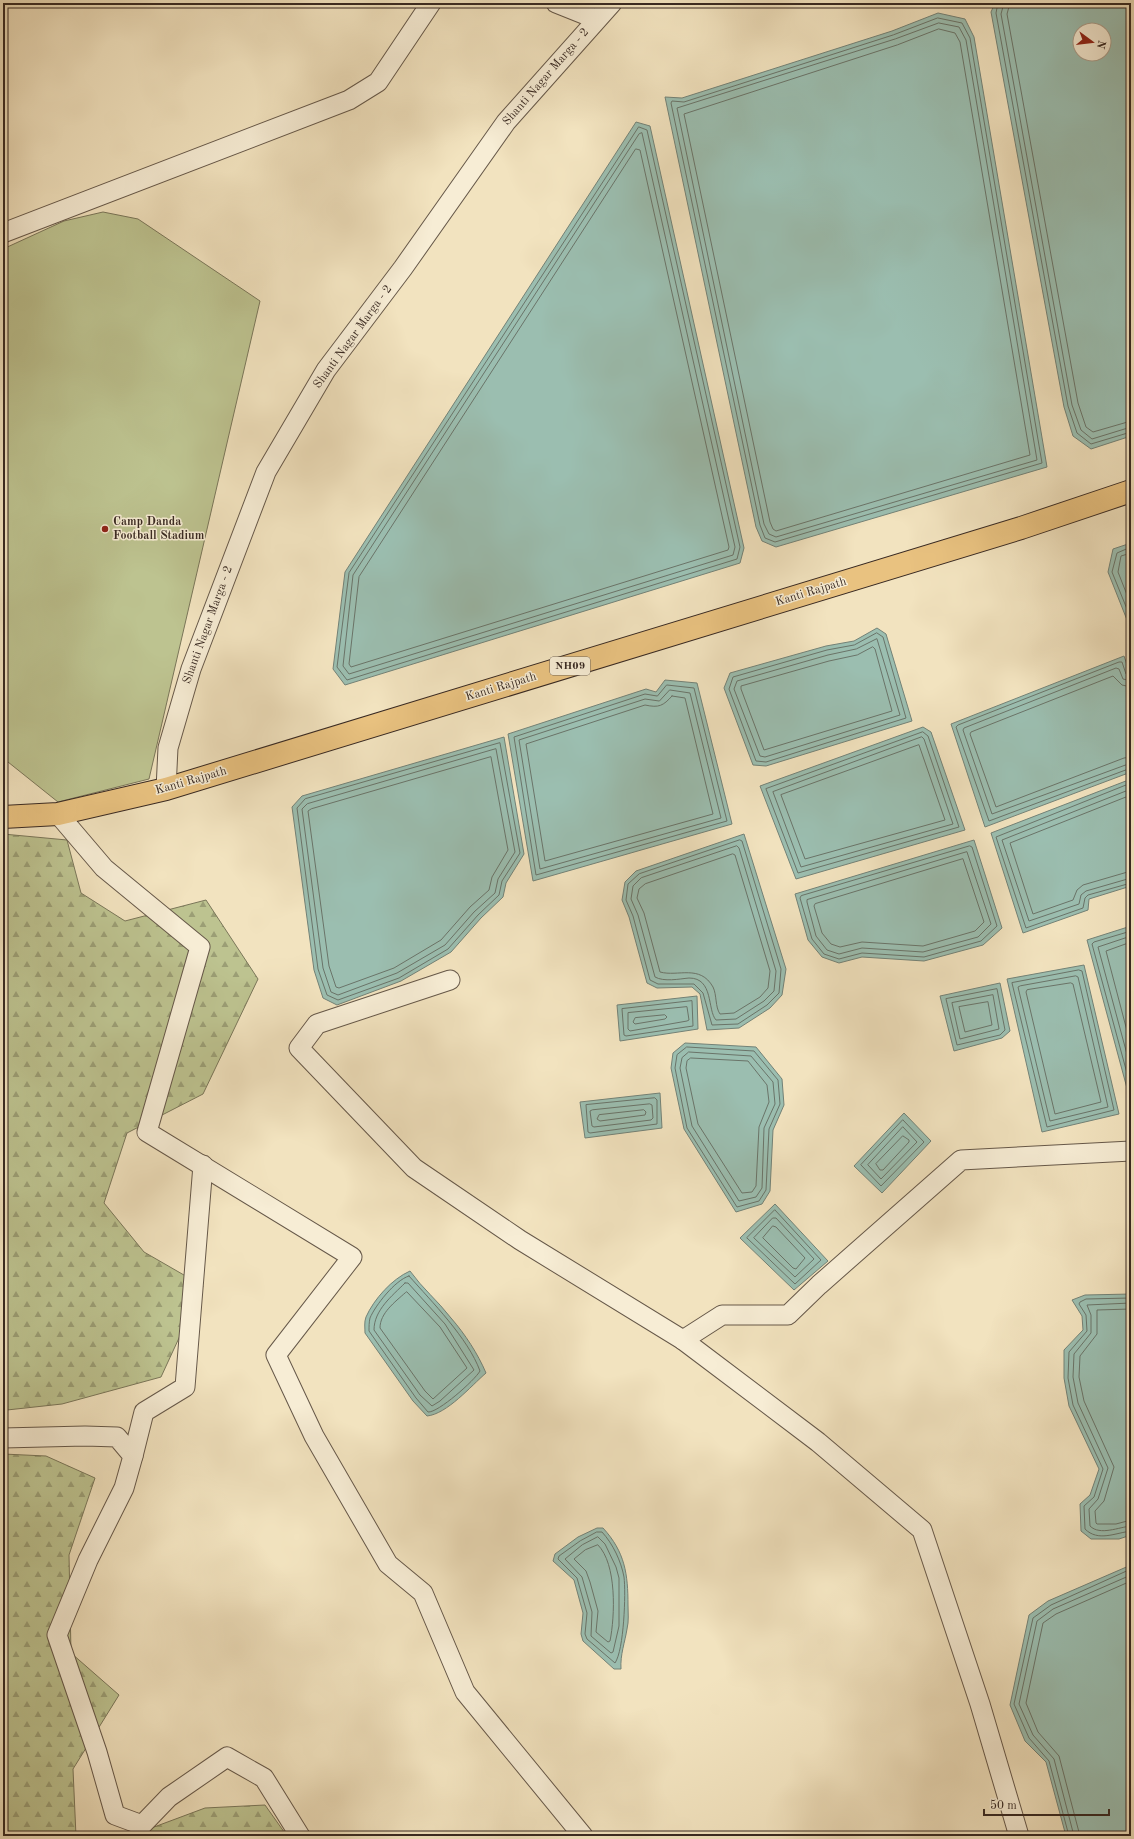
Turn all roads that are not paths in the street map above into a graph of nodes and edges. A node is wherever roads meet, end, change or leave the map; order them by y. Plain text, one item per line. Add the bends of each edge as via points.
1 (431, 3) edge
2 (556, 3) edge
3 (612, 3) edge
4 (596, 19) junction
5 (3, 232) edge
6 (1131, 491) edge
7 (166, 789) junction
8 (58, 814) junction
9 (3, 817) edge
10 (450, 980) dead end
11 (1131, 1151) edge
12 (203, 1165) junction
13 (683, 1340) junction
14 (3, 1438) edge
15 (133, 1456) junction
16 (300, 1836) edge
17 (583, 1836) edge
18 (1019, 1836) edge

1 - 5 street via 378,82 349,100
2 - 4 street
3 - 4 street, Shanti Nagar Marga - 2
4 - 7 street, Shanti Nagar Marga - 2 via 506,122 403,268 326,370 266,472 191,669 168,748
6 - 7 main road, Kanti Rajpath / NH09 via 1013,530
7 - 8 main road, Kanti Rajpath / NH09
8 - 9 main road, Kanti Rajpath / NH09
8 - 12 street via 104,868 200,946 147,1132
10 - 13 street via 318,1024 299,1048 414,1168 520,1240
11 - 13 street via 961,1160 788,1315 722,1315
12 - 15 street via 185,1387 144,1412
12 - 17 street via 352,1257 276,1355 314,1436 388,1564 423,1593 465,1692
13 - 18 street via 818,1442 922,1530 980,1704
14 - 15 street via 117,1437
15 - 16 street via 124,1488 88,1560 57,1635 97,1752 115,1815 142,1825 169,1797 227,1757 264,1778

